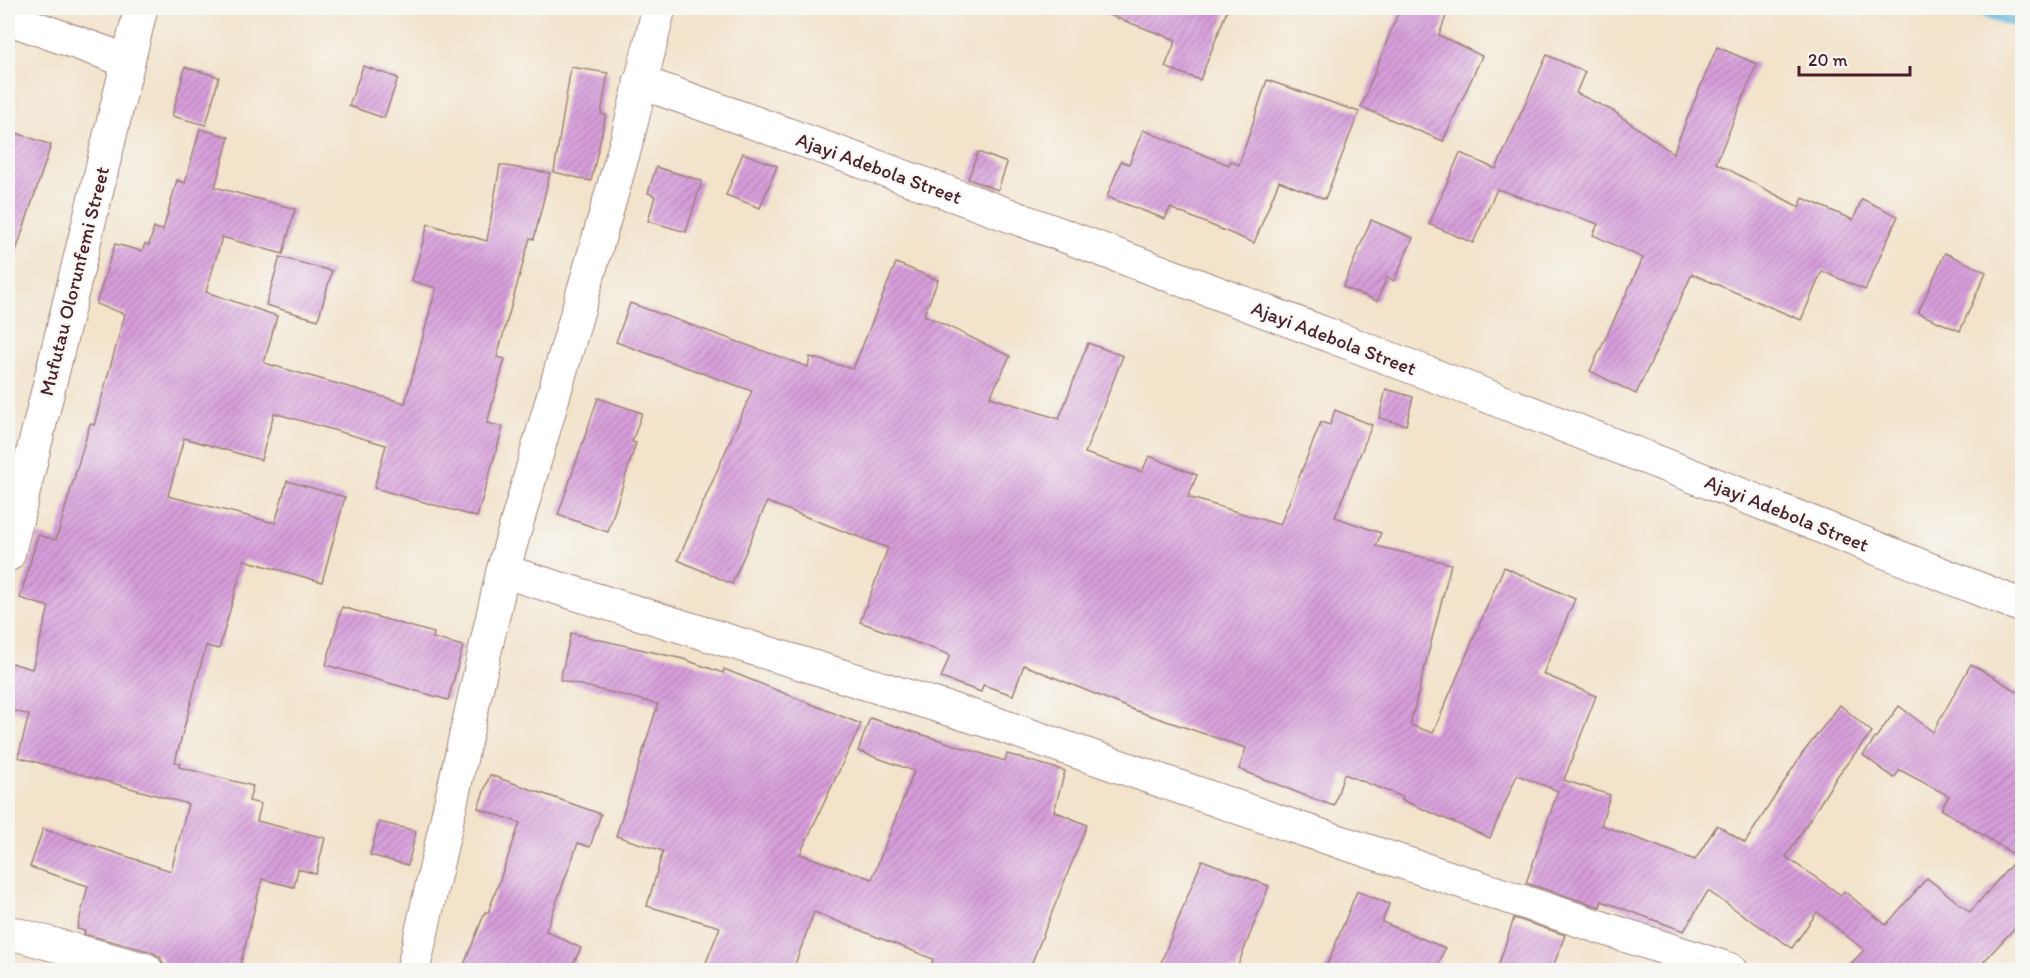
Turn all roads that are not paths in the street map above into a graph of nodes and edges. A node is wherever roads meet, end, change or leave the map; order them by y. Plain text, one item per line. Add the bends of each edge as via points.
1 (141, 8) edge
2 (659, 8) edge
3 (8, 18) edge
4 (128, 61) junction
5 (640, 82) junction
6 (8, 555) edge
7 (503, 571) junction
8 (2022, 606) edge
9 (8, 932) edge
10 (146, 970) edge
11 (413, 970) edge
12 (1731, 970) edge

1 - 4 street, Mufutau Olorunfemi Street
2 - 5 street
3 - 4 street
4 - 6 street, Mufutau Olorunfemi Street
5 - 7 street via 624,151
5 - 8 street, Ajayi Adebola Street via 843,154 1632,451
7 - 11 street
7 - 12 street via 994,723
9 - 10 street

